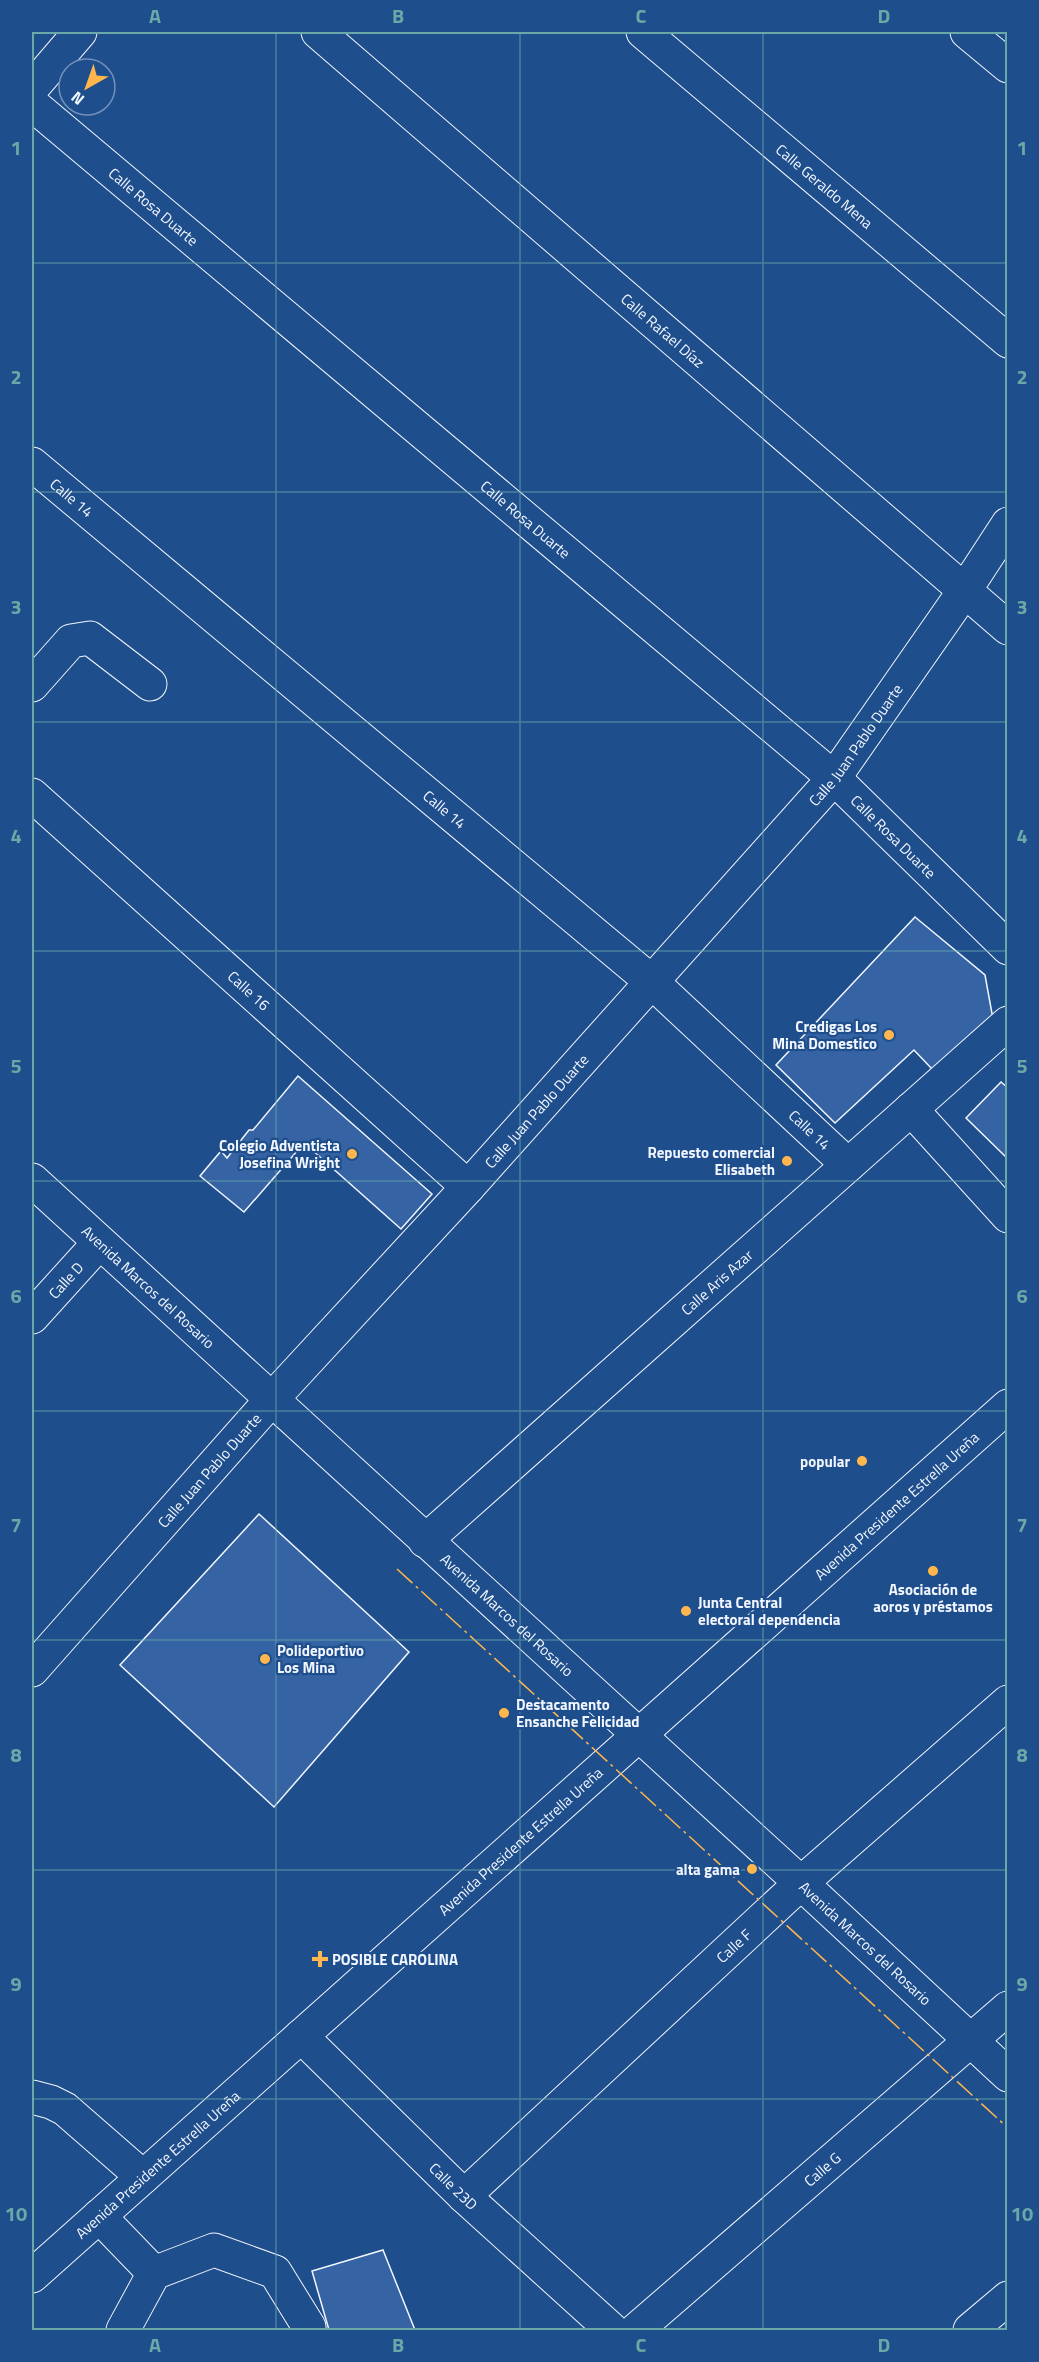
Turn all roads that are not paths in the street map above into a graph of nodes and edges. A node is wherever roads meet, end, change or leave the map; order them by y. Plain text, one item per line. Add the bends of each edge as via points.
1 (80, 32) edge
2 (318, 32) edge
3 (643, 32) edge
4 (967, 32) edge
5 (1008, 66) edge
6 (32, 88) edge
7 (32, 104) edge
8 (1008, 341) edge
9 (32, 464) edge
10 (1008, 524) edge
11 (965, 590) junction
12 (1008, 628) edge
13 (150, 684) dead end
14 (32, 685) edge
15 (834, 777) junction
16 (32, 795) edge
17 (1008, 948) edge
18 (652, 982) junction
19 (1008, 1023) edge
20 (911, 1109) junction
21 (848, 1165) junction
22 (32, 1180) edge
23 (468, 1187) junction
24 (1008, 1216) edge
25 (99, 1243) junction
26 (32, 1317) edge
27 (272, 1399) junction
28 (1008, 1406) edge
29 (425, 1541) junction
30 (32, 1670) edge
31 (1008, 1702) edge
32 (640, 1735) junction
33 (801, 1883) junction
34 (1008, 2008) edge
35 (301, 2036) junction
36 (970, 2040) junction
37 (1008, 2075) edge
38 (32, 2097) edge
39 (143, 2177) junction
40 (464, 2196) junction
41 (99, 2216) junction
42 (154, 2273) junction
43 (32, 2276) edge
44 (1008, 2298) edge
45 (122, 2330) edge
46 (308, 2331) edge
47 (612, 2331) edge
48 (636, 2331) edge
49 (970, 2331) edge

1 - 6 street
2 - 11 street, Calle Rafael Díaz
3 - 8 street, Calle Geraldo Mena
4 - 5 street
7 - 15 street, Calle Rosa Duarte
9 - 18 street, Calle 14
10 - 11 street, Calle Juan Pablo Duarte
11 - 12 street, Calle Rafael Díaz
11 - 15 street, Calle Juan Pablo Duarte
13 - 14 street via 90,638 71,641
15 - 17 street, Calle Rosa Duarte
15 - 18 street, Calle Juan Pablo Duarte
16 - 23 street, Calle 16
18 - 21 street, Calle 14
18 - 23 street, Calle Juan Pablo Duarte
19 - 20 street, Calle Aris Azar
20 - 21 street, Calle Aris Azar
20 - 24 street
21 - 29 street, Calle Aris Azar
22 - 25 street, Avenida Marcos del Rosario
23 - 27 street, Calle Juan Pablo Duarte
25 - 26 street, Calle D
25 - 27 street, Avenida Marcos del Rosario
27 - 29 street, Avenida Marcos del Rosario
27 - 30 street, Calle Juan Pablo Duarte
28 - 32 street, Avenida Presidente Estrella Ureña
29 - 32 street, Avenida Marcos del Rosario
31 - 33 street, Calle F
32 - 33 street, Avenida Marcos del Rosario
32 - 35 street, Avenida Presidente Estrella Ureña
33 - 36 street, Avenida Marcos del Rosario
33 - 40 street, Calle F
34 - 36 street, Calle G
35 - 39 street, Avenida Presidente Estrella Ureña
35 - 40 street, Calle 23D
36 - 37 street, Avenida Marcos del Rosario
36 - 48 street, Calle G
38 - 39 street via 65,2109
39 - 41 street, Avenida Presidente Estrella Ureña
40 - 47 street, Calle 23D
41 - 42 street
41 - 43 street, Avenida Presidente Estrella Ureña
42 - 45 street
42 - 46 street via 214,2250 275,2272
44 - 49 street

